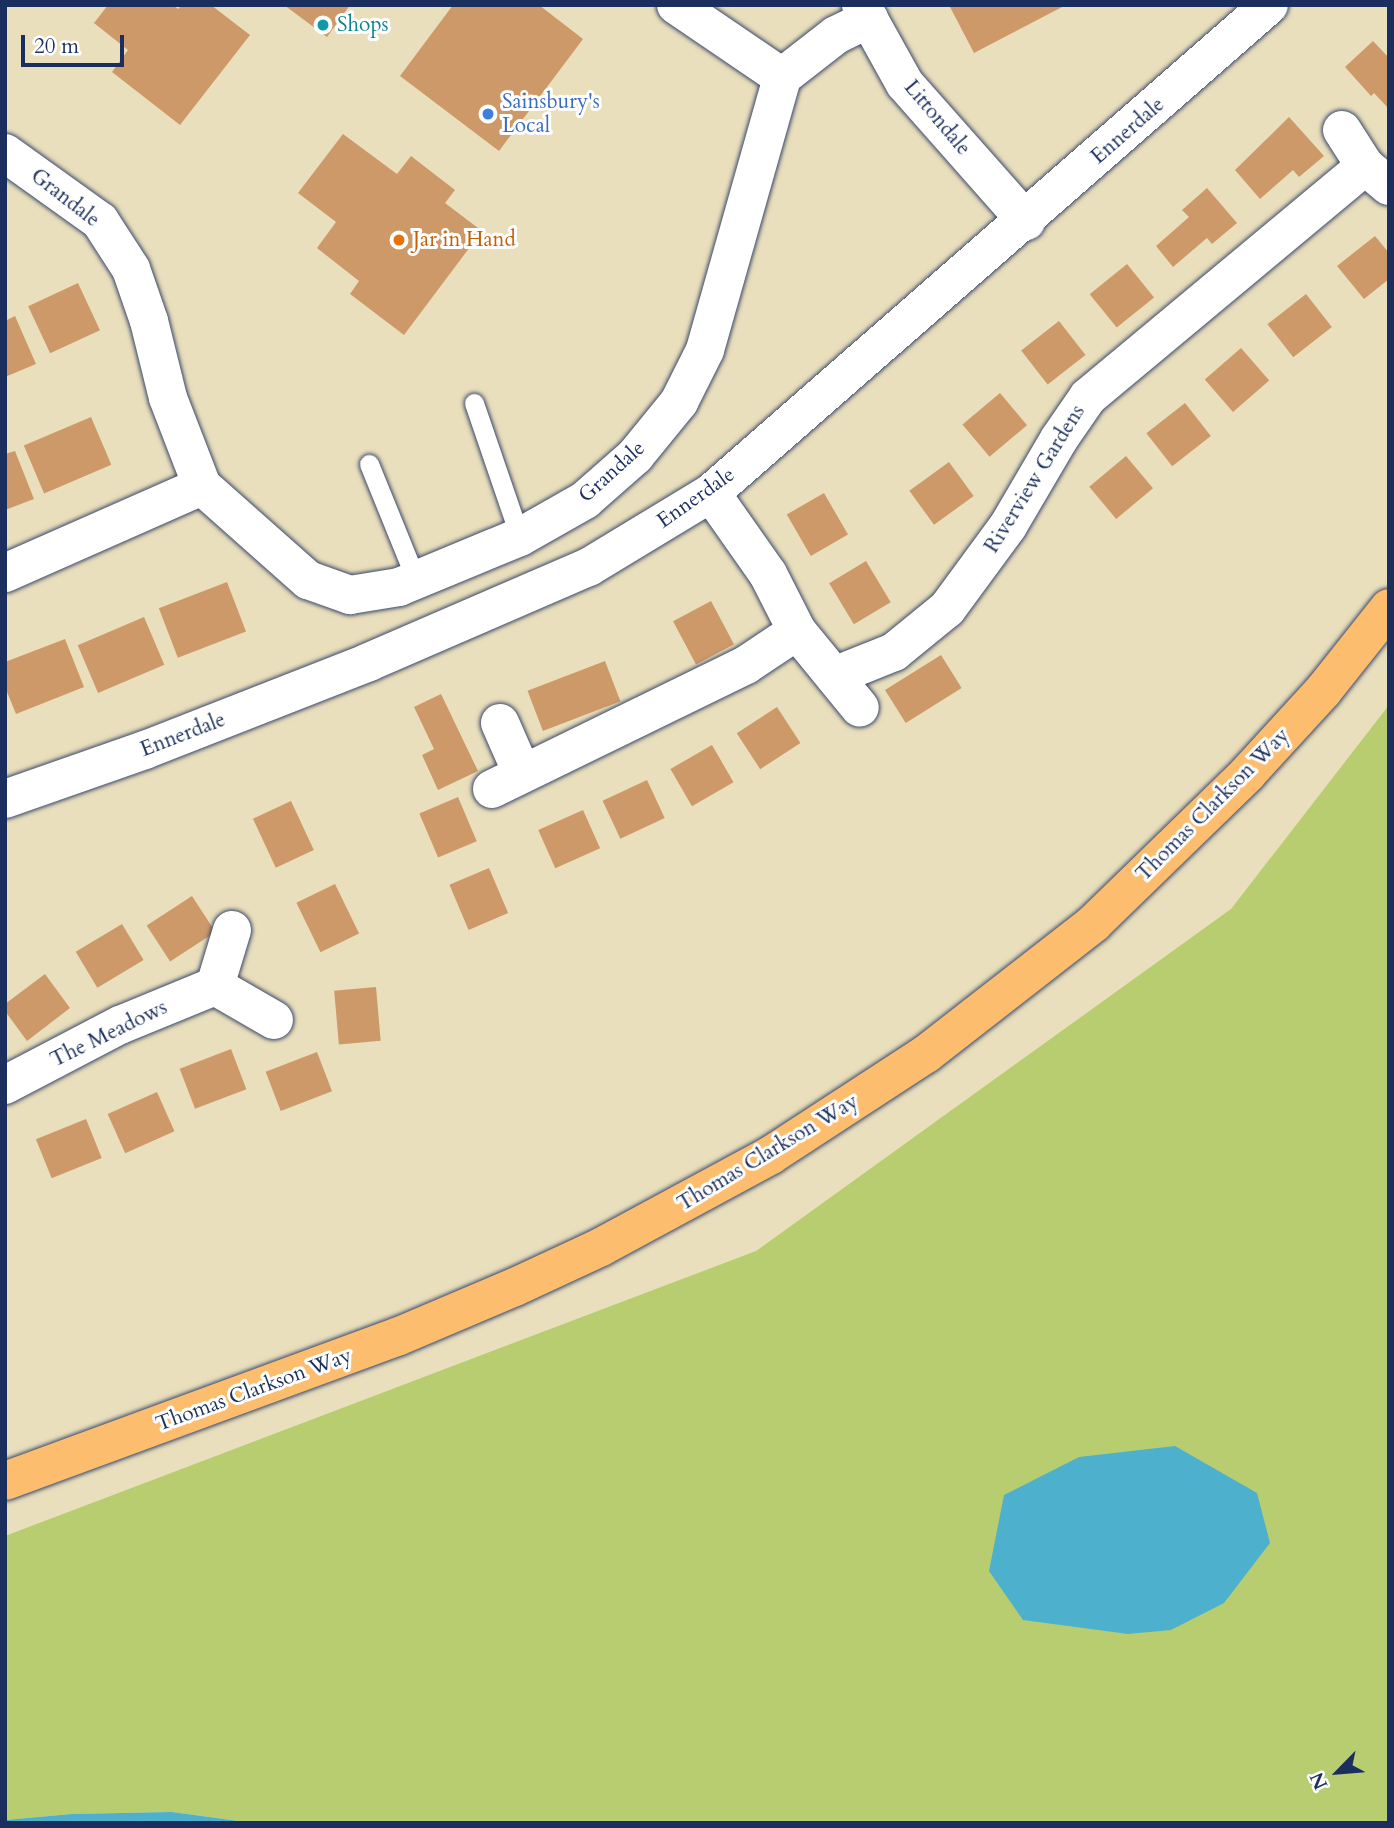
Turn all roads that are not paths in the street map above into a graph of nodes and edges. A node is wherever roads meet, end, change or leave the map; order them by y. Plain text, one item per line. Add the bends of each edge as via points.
1 (676, 5) edge
2 (1269, 5) edge
3 (865, 12) edge
4 (782, 77) junction
5 (1342, 130) dead end
6 (5, 153) edge
7 (1377, 176) edge
8 (1026, 221) junction
9 (474, 403) dead end
10 (369, 464) dead end
11 (202, 486) junction
12 (711, 493) junction
13 (520, 537) junction
14 (5, 573) edge
15 (416, 580) junction
16 (1389, 608) edge
17 (797, 631) junction
18 (834, 676) junction
19 (860, 708) dead end
20 (500, 723) dead end
21 (5, 799) edge
22 (232, 930) dead end
23 (215, 986) junction
24 (274, 1020) dead end
25 (5, 1085) edge
26 (5, 1481) edge

1 - 4 street
2 - 8 street, Ennerdale
3 - 4 street
3 - 8 street, Littondale via 905,84
4 - 13 street, Grandale via 705,350 679,402 635,456 585,500
5 - 7 street, Riverview Gardens
6 - 11 street, Grandale via 100,221 131,268 168,398
7 - 18 street, Riverview Gardens via 1088,397 1009,526 947,609 894,652
8 - 12 street, Ennerdale
9 - 13 lane
10 - 15 lane
11 - 14 street
11 - 15 street, Grandale via 308,580 351,595
12 - 17 street via 768,574
12 - 21 street, Ennerdale via 589,567 157,745
13 - 15 street, Grandale
16 - 26 highway, Thomas Clarkson Way via 1247,774 1094,923 926,1054 771,1155 601,1247 491,1297 384,1342
17 - 18 street
17 - 20 street via 746,665 507,781
18 - 19 street
22 - 23 street
23 - 24 street
23 - 25 street, The Meadows via 120,1025

